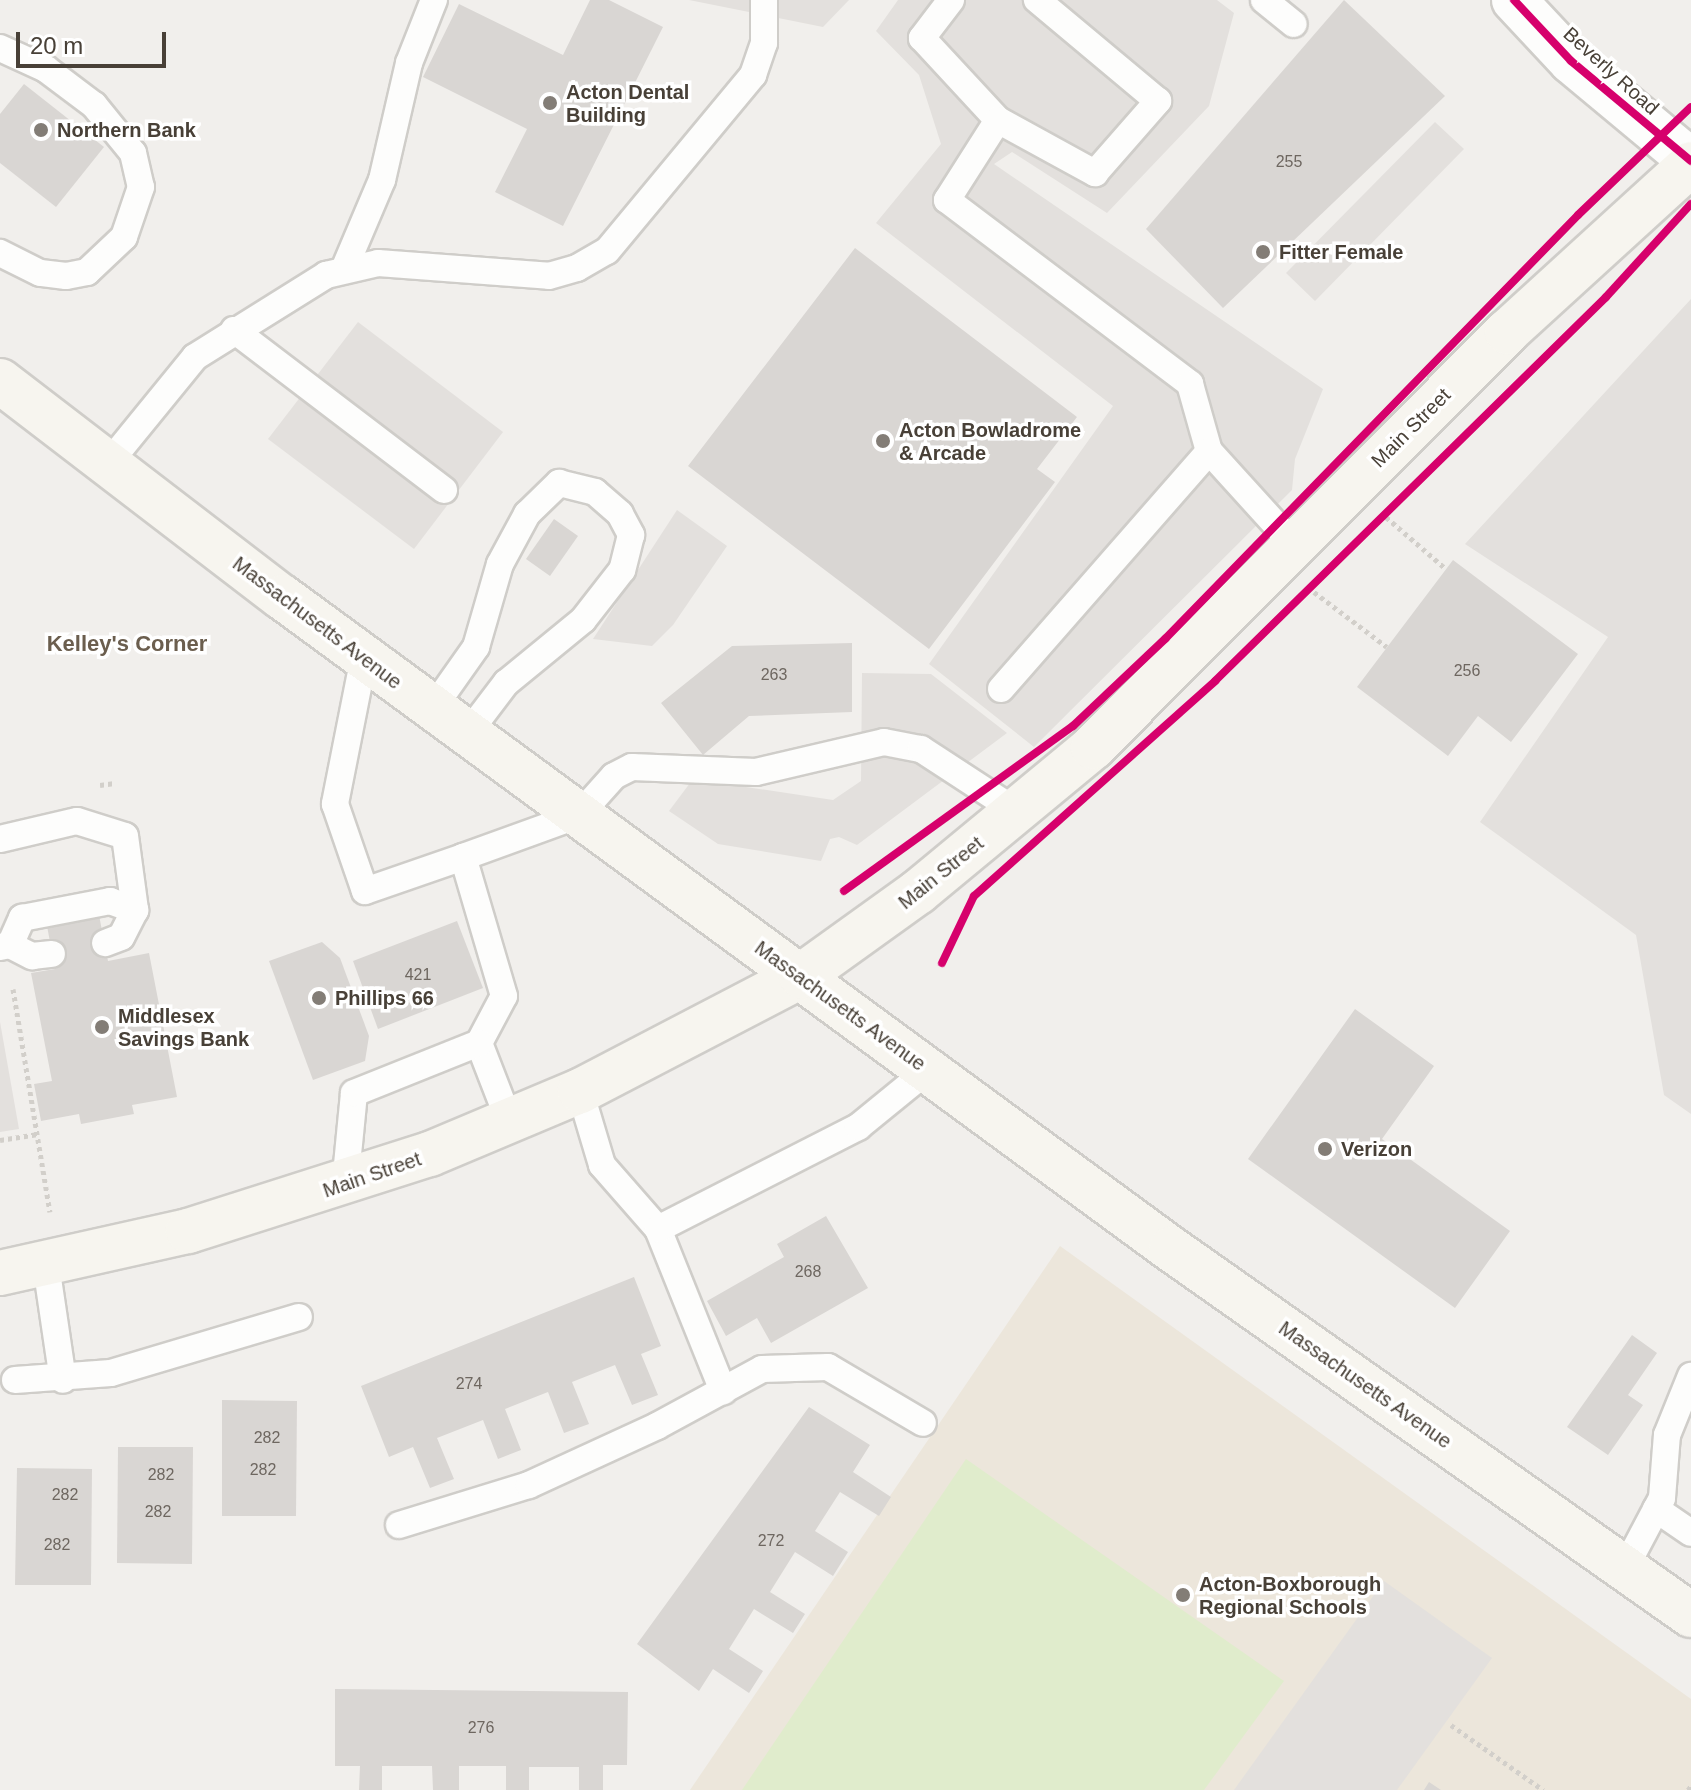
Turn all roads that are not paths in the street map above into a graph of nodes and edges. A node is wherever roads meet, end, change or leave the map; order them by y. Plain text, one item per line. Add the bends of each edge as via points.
1 (434, 0) edge
2 (764, 0) edge
3 (951, 0) edge
4 (1037, 0) edge
5 (1264, 0) edge
6 (1514, 0) edge
7 (1294, 24) dead end
8 (0, 48) edge
9 (998, 120) junction
10 (1691, 162) edge
11 (0, 253) edge
12 (345, 267) junction
13 (234, 330) junction
14 (0, 381) edge
15 (1209, 451) junction
16 (107, 465) junction
17 (444, 490) dead end
18 (1307, 562) junction
19 (364, 657) junction
20 (1001, 689) dead end
21 (450, 720) junction
22 (1016, 811) junction
23 (579, 815) junction
24 (0, 839) edge
25 (463, 857) junction
26 (135, 910) junction
27 (105, 943) dead end
28 (5, 946) edge
29 (52, 954) dead end
30 (801, 976) junction
31 (479, 1043) junction
32 (928, 1070) junction
33 (580, 1091) junction
34 (510, 1123) junction
35 (345, 1185) junction
36 (658, 1229) junction
37 (50, 1245) junction
38 (0, 1273) edge
39 (299, 1317) dead end
40 (1691, 1376) edge
41 (15, 1380) dead end
42 (63, 1380) junction
43 (723, 1391) junction
44 (923, 1423) dead end
45 (1656, 1509) junction
46 (399, 1525) dead end
47 (1691, 1533) edge
48 (1625, 1568) junction
49 (1691, 1615) edge

1 - 12 lane via 409,63 382,180
2 - 12 lane via 764,43 744,88 635,224 592,261 564,273 528,277 378,263
3 - 9 lane via 922,38
4 - 9 lane via 1158,101 1095,173
5 - 7 lane
6 - 10 street, Beverly Road via 1571,61
8 - 11 lane via 46,69 94,105 126,141 141,187 124,237 87,272 40,273
9 - 15 lane via 947,200 1190,384
10 - 18 main road, Main Street via 1507,332 1368,502
12 - 13 lane
13 - 16 lane via 182,369
13 - 17 lane
14 - 16 main road, Massachusetts Avenue
15 - 18 lane
15 - 20 lane
16 - 19 main road, Massachusetts Avenue
18 - 22 main road, Main Street
19 - 21 main road, Massachusetts Avenue
19 - 25 lane via 335,804 365,891
21 - 21 lane via 506,683 583,620 622,570 631,535 611,504 595,492 559,483 527,514 500,564
21 - 23 main road, Massachusetts Avenue
22 - 23 lane via 921,749 884,742 756,772 632,767 614,776
22 - 30 main road, Main Street via 890,914
23 - 25 lane
23 - 30 main road, Massachusetts Avenue
24 - 26 lane via 77,821 125,836
25 - 31 lane via 504,996
26 - 27 lane via 121,937
26 - 28 lane via 110,901 22,918
28 - 29 lane via 32,956
30 - 32 main road, Massachusetts Avenue
30 - 33 main road, Main Street
31 - 34 lane
31 - 35 lane via 354,1093
32 - 36 lane via 858,1127
32 - 48 main road, Massachusetts Avenue
33 - 34 main road, Main Street
33 - 36 lane via 602,1165
34 - 35 main road, Main Street
35 - 37 main road, Main Street
36 - 43 lane
37 - 38 main road, Main Street
37 - 42 lane
39 - 42 lane via 111,1373
40 - 45 lane via 1667,1435
41 - 42 lane
43 - 44 lane via 762,1369 828,1367
43 - 46 lane via 529,1485
45 - 47 lane
45 - 48 lane
48 - 49 main road, Massachusetts Avenue

